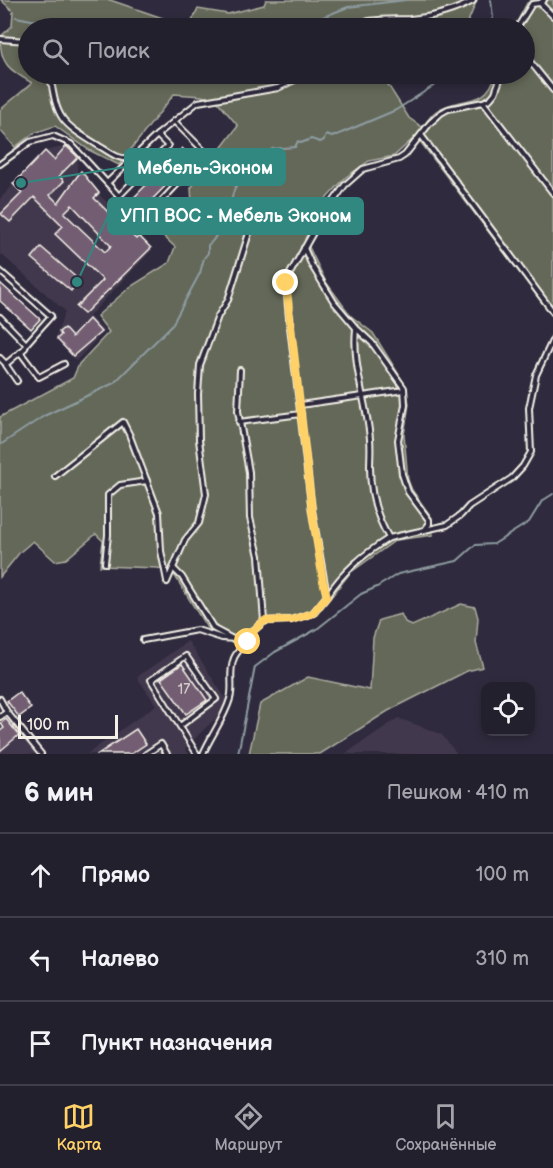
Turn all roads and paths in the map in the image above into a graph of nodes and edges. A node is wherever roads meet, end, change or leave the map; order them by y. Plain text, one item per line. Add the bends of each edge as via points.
1 (473, 1) edge
2 (542, 2) edge
3 (553, 16) edge
4 (419, 18) edge
5 (523, 18) edge
6 (0, 39) edge
7 (18, 40) edge
8 (535, 67) edge
9 (52, 84) edge
10 (286, 84) edge
11 (498, 84) edge
12 (553, 90) edge
13 (483, 102) junction
14 (174, 121) junction
15 (157, 135) junction
16 (421, 135) junction
17 (132, 158) junction
18 (0, 164) edge
19 (107, 183) junction
20 (553, 194) edge
21 (269, 203) dead end
22 (139, 225) dead end
23 (304, 248) junction
24 (0, 271) edge
25 (553, 312) edge
26 (0, 317) edge
27 (356, 328) junction
28 (553, 339) edge
29 (26, 344) junction
30 (20, 352) junction
31 (0, 358) edge
32 (6, 364) junction
33 (64, 364) dead end
34 (240, 370) dead end
35 (17, 381) dead end
36 (404, 390) junction
37 (363, 397) junction
38 (300, 405) junction
39 (301, 414) junction
40 (239, 422) junction
41 (55, 476) dead end
42 (147, 481) junction
43 (424, 531) junction
44 (389, 538) junction
45 (105, 563) dead end
46 (173, 568) junction
47 (327, 596) junction
48 (264, 621) junction
49 (253, 631) junction
50 (235, 639) junction
51 (143, 640) dead end
52 (0, 699) edge
53 (7, 712) junction
54 (0, 717) edge
55 (180, 726) junction
56 (41, 754) edge
57 (146, 754) edge
58 (167, 754) edge
59 (197, 754) edge
60 (203, 754) edge

1 - 4 lane via 446,14
2 - 3 lane
2 - 5 lane via 532,4
6 - 7 lane
8 - 12 lane
9 - 17 lane via 65,124 111,155 122,160
10 - 14 lane via 198,102
11 - 13 lane via 490,99
13 - 16 lane via 448,109
13 - 20 lane
14 - 15 lane
14 - 22 lane via 204,151
15 - 17 lane
15 - 19 lane via 168,146 118,196
16 - 23 lane via 399,159 363,170 345,185
16 - 25 lane
17 - 19 lane
18 - 19 lane via 30,142 53,136 71,144
21 - 46 lane via 258,214 249,233 228,300 200,365 199,440 206,494 199,522 185,540
23 - 27 lane via 323,284
23 - 38 lane via 286,283
24 - 29 lane via 51,316
26 - 29 lane
27 - 36 lane via 372,343
27 - 37 lane
28 - 43 lane via 536,375 530,408 531,452 523,466 447,525
29 - 30 lane
30 - 32 lane
30 - 33 lane via 39,377
31 - 32 lane
32 - 35 lane
34 - 40 lane
36 - 37 lane
36 - 43 lane via 398,440 401,464 408,492 429,520
37 - 38 lane
37 - 44 lane via 371,440 372,494
38 - 39 lane
39 - 40 lane
39 - 47 lane
40 - 48 lane via 249,472 250,518 259,556
41 - 42 lane via 123,422
42 - 45 lane via 120,485 110,491
42 - 46 lane via 159,513 167,582
43 - 44 lane
44 - 47 lane via 359,558
46 - 50 lane via 214,629
47 - 48 lane via 313,613 291,620
48 - 49 lane
49 - 50 lane
49 - 60 lane via 235,655 230,674 231,696
50 - 51 lane via 197,630
52 - 53 lane
53 - 54 lane
53 - 56 lane
55 - 55 lane via 151,680 186,656 216,699
55 - 59 lane
57 - 58 lane via 160,744

